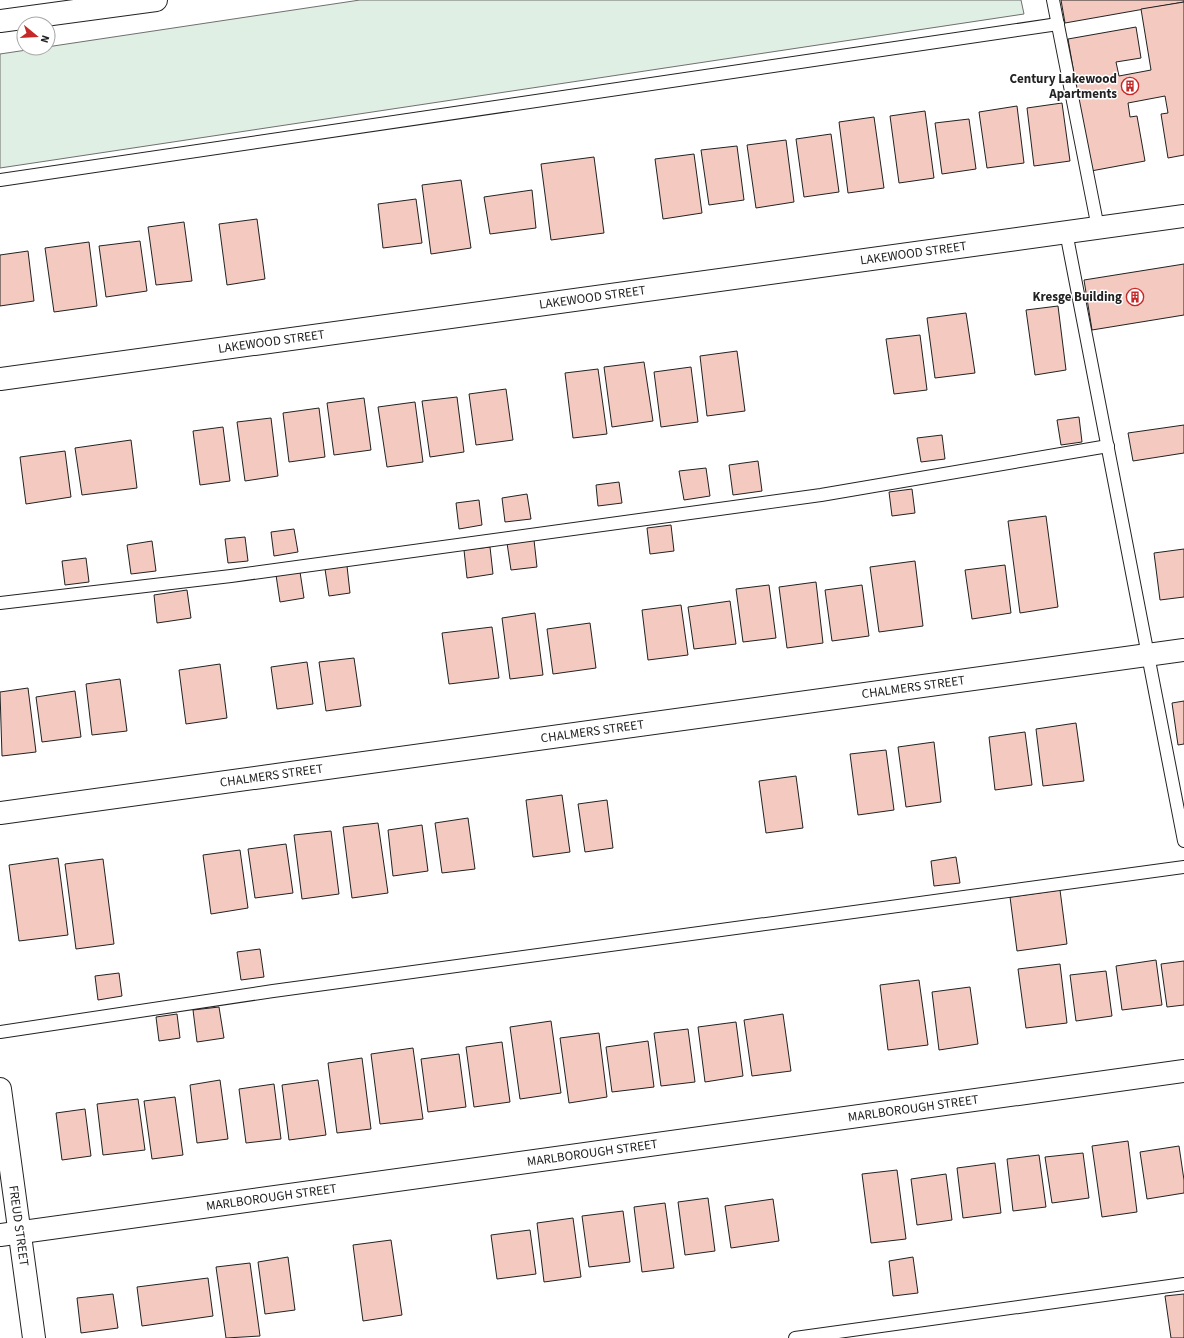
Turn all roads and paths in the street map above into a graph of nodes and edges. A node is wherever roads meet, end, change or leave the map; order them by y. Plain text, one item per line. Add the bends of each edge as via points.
1 (156, 0) edge
2 (1053, 0) edge
3 (0, 21) edge
4 (1058, 24) junction
5 (0, 180) edge
6 (1184, 216) edge
7 (1098, 228) junction
8 (1066, 232) junction
9 (0, 379) edge
10 (1108, 446) junction
11 (0, 603) edge
12 (1184, 650) edge
13 (1148, 656) junction
14 (0, 813) edge
15 (1184, 841) edge
16 (1184, 867) edge
17 (0, 1032) edge
18 (1184, 1071) edge
19 (0, 1089) edge
20 (10, 1233) edge
21 (1184, 1284) edge
22 (34, 1338) edge
23 (795, 1338) edge

1 - 3 street
2 - 4 lane
4 - 5 lane
4 - 7 lane
6 - 7 street, LAKEWOOD STREET
7 - 8 street, LAKEWOOD STREET
8 - 9 street, LAKEWOOD STREET
8 - 10 lane
10 - 11 lane via 822,495 239,575
10 - 13 lane
12 - 13 street, CHALMERS STREET
13 - 14 street, CHALMERS STREET
13 - 15 lane
16 - 17 lane via 273,991
18 - 20 street, MARLBOROUGH STREET
19 - 20 street, FREUD STREET
20 - 22 street, FREUD STREET
21 - 23 lane

